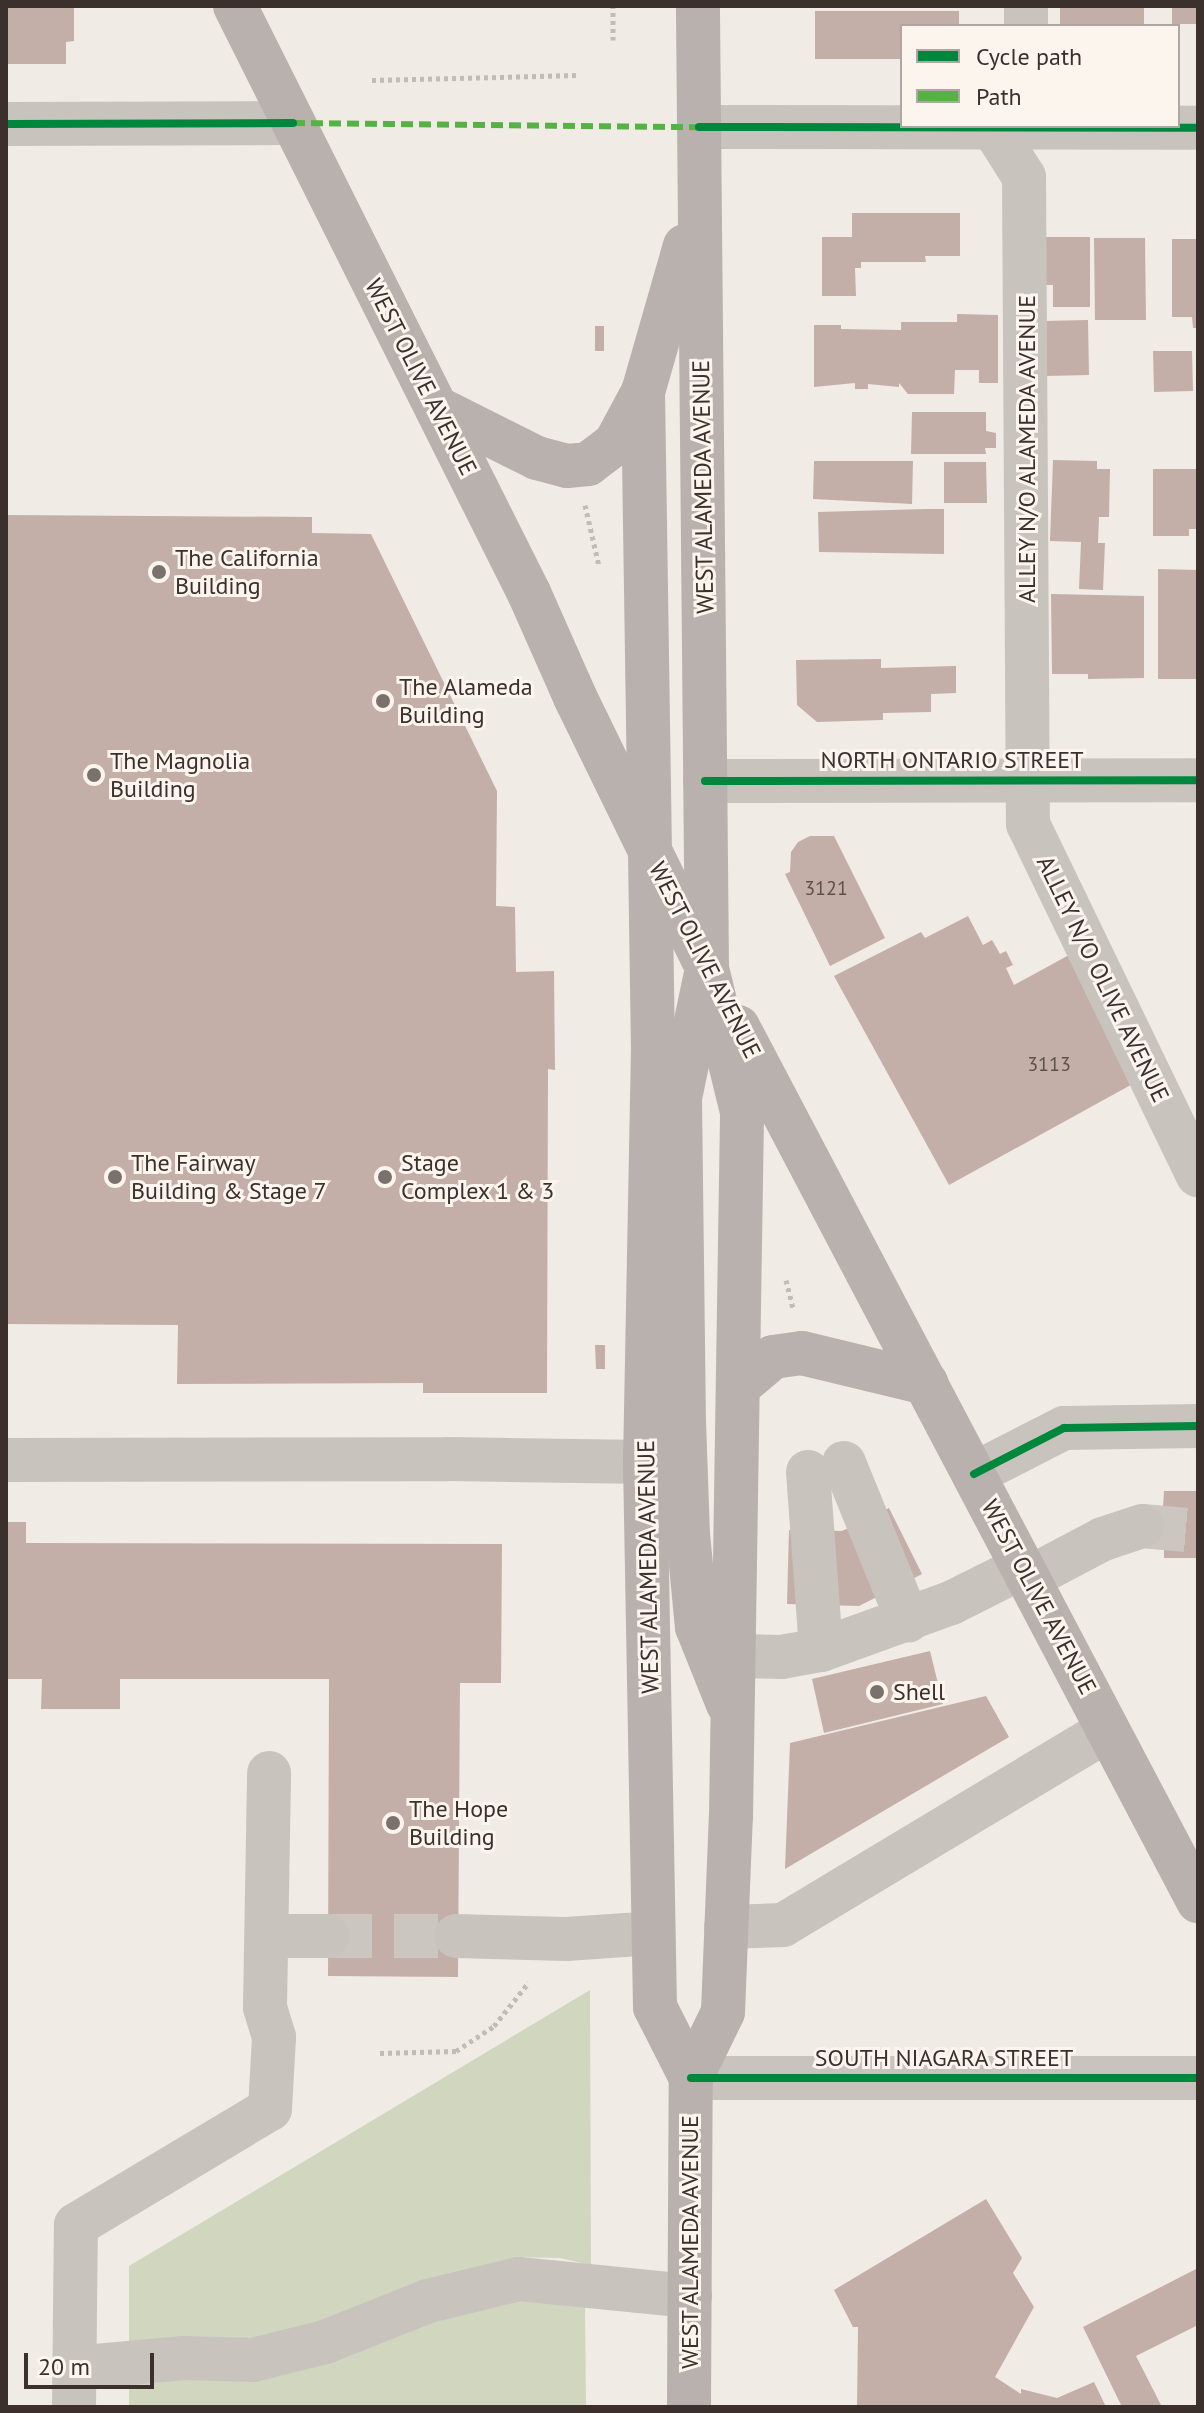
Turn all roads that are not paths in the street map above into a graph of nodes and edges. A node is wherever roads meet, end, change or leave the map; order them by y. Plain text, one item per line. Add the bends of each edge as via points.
1 (235, 6) edge
2 (698, 6) edge
3 (293, 123) junction
4 (6, 124) edge
5 (699, 127) junction
6 (900, 128) edge
7 (993, 128) edge
8 (698, 201) junction
9 (643, 392) junction
10 (437, 408) junction
11 (1027, 779) junction
12 (1198, 780) edge
13 (705, 781) junction
14 (650, 853) junction
15 (707, 968) junction
16 (653, 1047) junction
17 (1198, 1175) edge
18 (926, 1383) junction
19 (740, 1385) junction
20 (1198, 1426) edge
21 (6, 1460) edge
22 (645, 1462) junction
23 (974, 1474) junction
24 (1142, 1526) tunnel mouth
25 (1026, 1573) junction
26 (908, 1621) junction
27 (821, 1650) junction
28 (735, 1656) junction
29 (733, 1715) junction
30 (1108, 1730) junction
31 (269, 1773) dead end
32 (1198, 1901) edge
33 (726, 1927) junction
34 (653, 1933) junction
35 (267, 1936) junction
36 (328, 1936) tunnel mouth
37 (456, 1936) tunnel mouth
38 (691, 2078) junction
39 (1198, 2078) edge
40 (690, 2296) junction
41 (74, 2388) edge
42 (689, 2407) edge

1 - 3 main road, WEST OLIVE AVENUE
2 - 5 main road, WEST ALAMEDA AVENUE
3 - 4 street
3 - 10 main road, WEST OLIVE AVENUE
5 - 6 street
5 - 8 main road, WEST ALAMEDA AVENUE
7 - 11 street, ALLEY N/O ALAMEDA AVENUE via 1024,177
8 - 9 main road
8 - 13 main road, WEST ALAMEDA AVENUE
9 - 10 main road via 615,444 588,464 577,465 537,458
9 - 14 main road, WEST ALAMEDA AVENUE
10 - 14 main road, WEST OLIVE AVENUE
11 - 12 street, NORTH ONTARIO STREET
11 - 13 street, NORTH ONTARIO STREET
11 - 17 street, ALLEY N/O OLIVE AVENUE via 1028,824
13 - 15 main road, WEST ALAMEDA AVENUE
14 - 15 main road, WEST OLIVE AVENUE
14 - 16 main road, WEST ALAMEDA AVENUE
15 - 16 main road
15 - 18 main road, WEST OLIVE AVENUE
15 - 19 main road, WEST ALAMEDA AVENUE via 742,1112
15 - 29 main road, WEST ALAMEDA AVENUE via 680,1098 687,1520 697,1627
16 - 22 main road, WEST ALAMEDA AVENUE
18 - 19 main road via 802,1353 773,1357
18 - 23 main road, WEST OLIVE AVENUE
19 - 28 main road, WEST ALAMEDA AVENUE
20 - 23 street via 1064,1428
21 - 22 street
22 - 34 main road, WEST ALAMEDA AVENUE
23 - 25 main road, WEST OLIVE AVENUE
24 - 25 street
25 - 26 street
25 - 30 main road, WEST OLIVE AVENUE
26 - 27 street
26 - 27 street via 826,1468
27 - 28 street via 781,1657
28 - 29 main road, WEST ALAMEDA AVENUE
29 - 33 main road, WEST ALAMEDA AVENUE
30 - 32 main road, WEST OLIVE AVENUE
30 - 33 street via 783,1925
31 - 35 street
33 - 38 main road, WEST ALAMEDA AVENUE via 723,2012
34 - 37 street via 566,1939
34 - 38 main road, WEST ALAMEDA AVENUE via 655,2007
35 - 36 street
35 - 41 street via 265,2007 274,2037 270,2109 76,2225
38 - 39 street, SOUTH NIAGARA STREET
38 - 40 main road, WEST ALAMEDA AVENUE
40 - 41 street via 519,2279 428,2301 325,2342 253,2360 184,2358
40 - 42 main road, WEST ALAMEDA AVENUE

